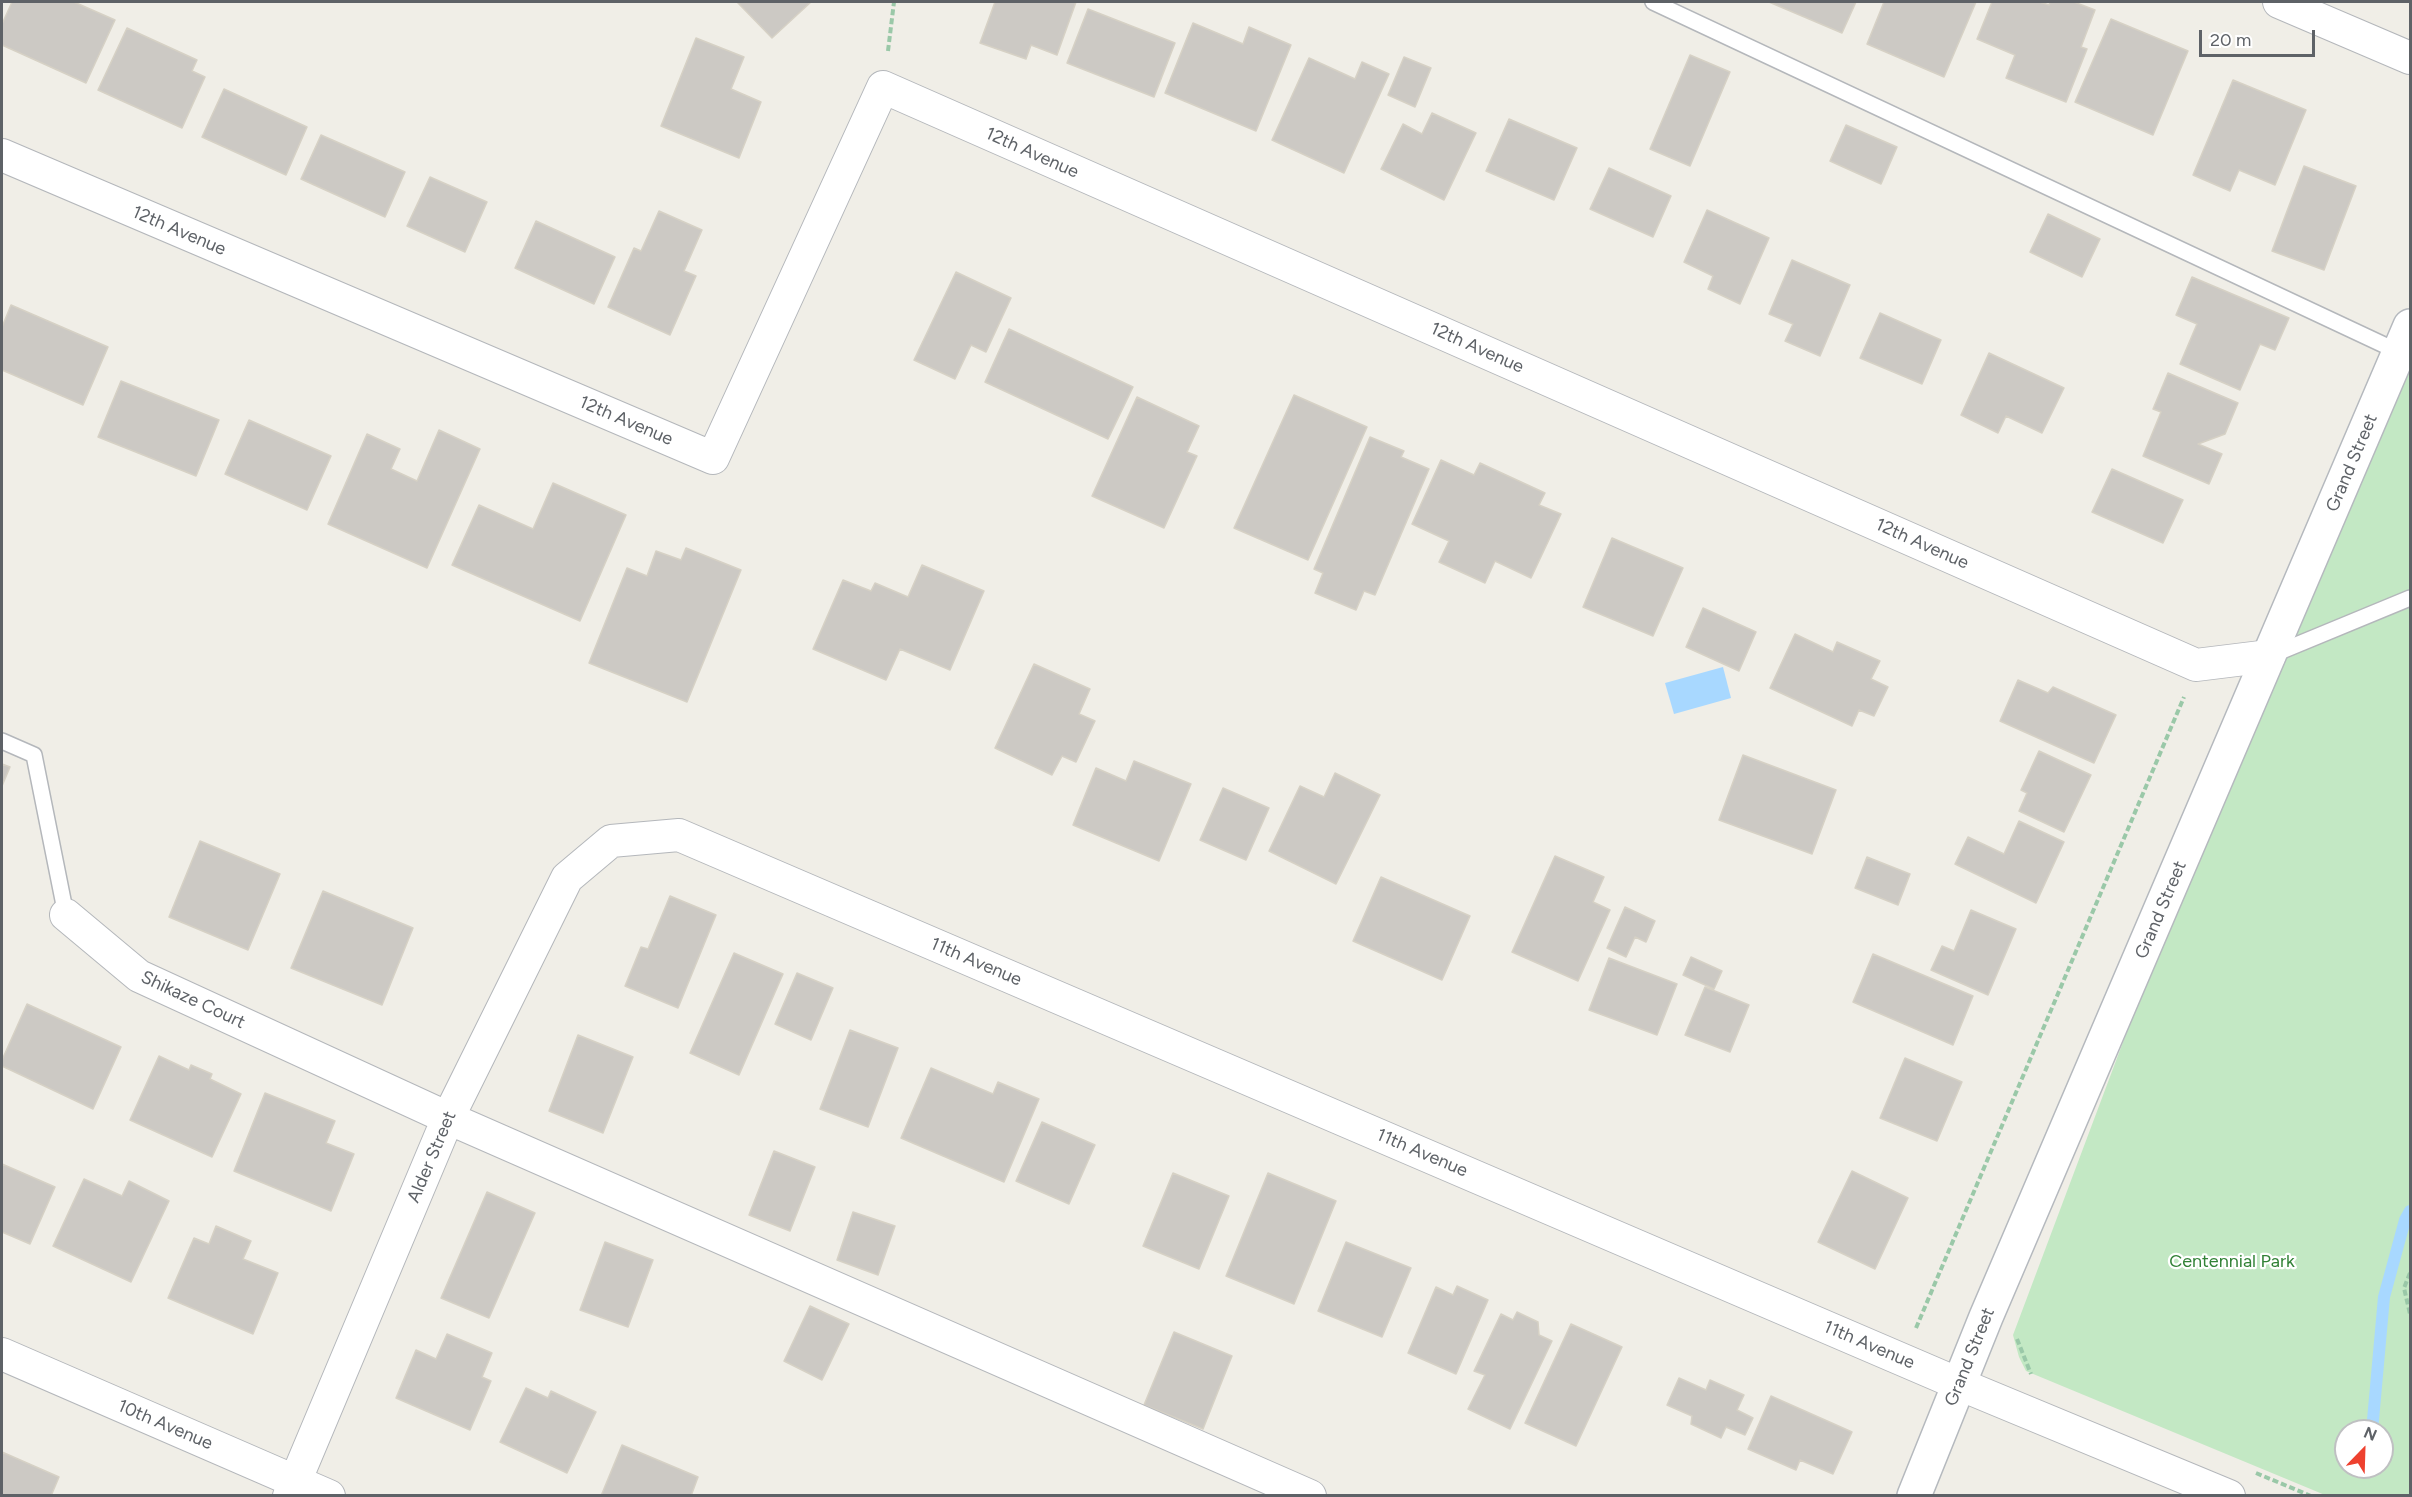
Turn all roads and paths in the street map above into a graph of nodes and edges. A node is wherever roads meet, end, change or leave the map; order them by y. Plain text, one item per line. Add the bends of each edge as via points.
1 (894, 2) edge
2 (1653, 2) edge
3 (2279, 2) edge
4 (2410, 58) edge
5 (883, 87) junction
6 (2, 155) edge
7 (2405, 339) edge
8 (2410, 598) edge
9 (2269, 656) junction
10 (2196, 665) junction
11 (2, 741) edge
12 (611, 841) joint
13 (66, 915) joint
14 (448, 1118) junction
15 (2410, 1273) edge
16 (2410, 1314) edge
17 (2013, 1328) dead end
18 (1913, 1334) dead end
19 (2, 1354) edge
20 (2033, 1378) dead end
21 (1959, 1384) junction
22 (2247, 1468) dead end
23 (292, 1488) edge
24 (329, 1496) edge
25 (1310, 1496) edge
26 (1914, 1496) edge
27 (2229, 1496) edge
28 (2311, 1496) edge

1 - 5 path
2 - 7 lane
3 - 4 street
5 - 6 street, 12th Avenue via 713,458
5 - 10 street, 12th Avenue
7 - 9 street, Grand Street
8 - 9 lane
9 - 10 street
9 - 21 street, Grand Street
10 - 18 path
11 - 13 lane, Shikaze Court via 34,755
12 - 14 street, Alder Street via 567,878
12 - 21 street, 11th Avenue via 679,835
13 - 14 street, Shikaze Court via 139,976
14 - 23 street, Alder Street
14 - 25 street, Shikaze Court
15 - 16 path via 2404,1288
17 - 20 path
19 - 23 street, 10th Avenue
21 - 26 street, Grand Street
21 - 27 street, 11th Avenue
22 - 28 path
23 - 24 street, 10th Avenue

